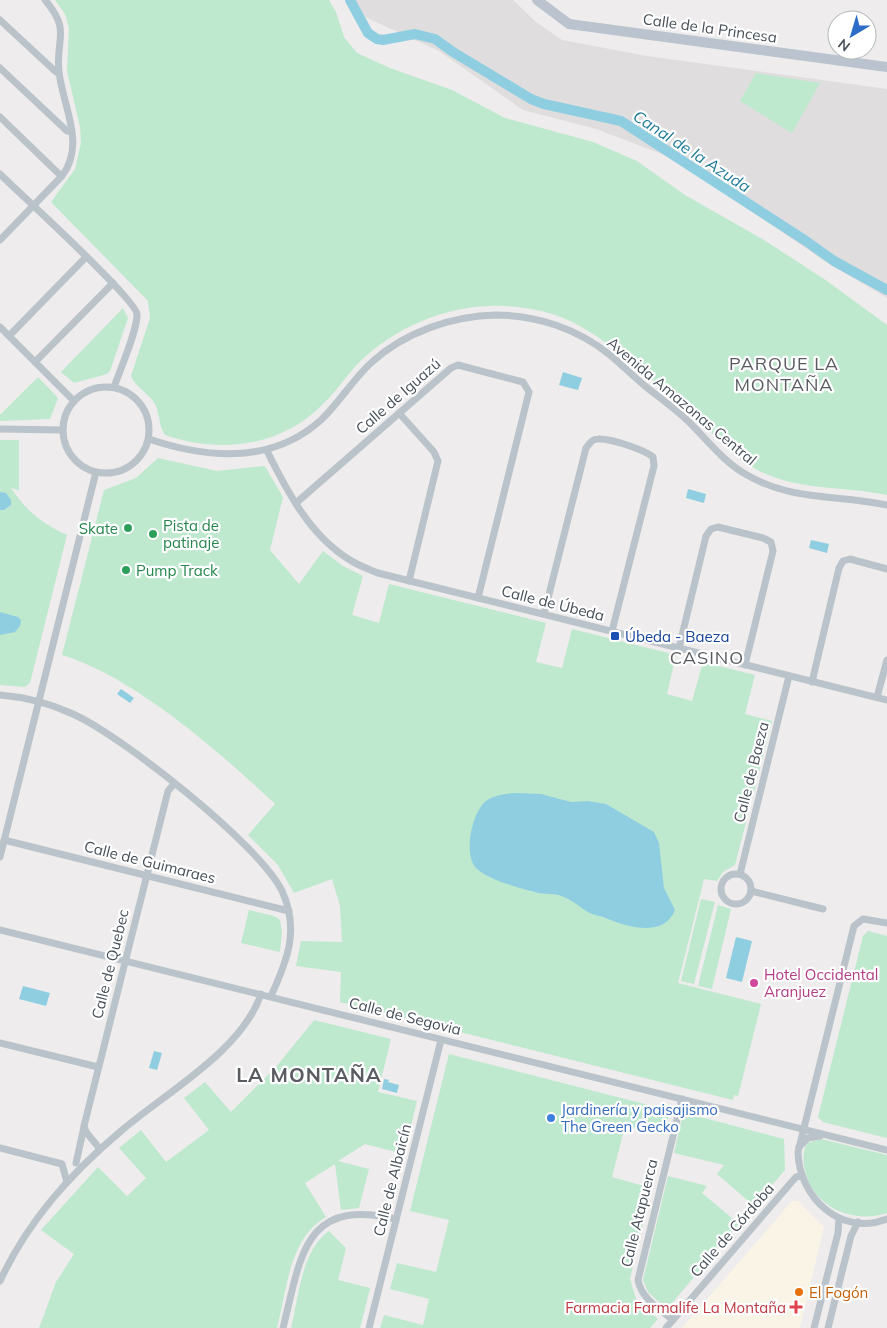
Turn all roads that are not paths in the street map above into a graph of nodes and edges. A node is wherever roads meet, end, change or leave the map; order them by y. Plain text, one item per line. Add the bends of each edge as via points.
1 (45, 0) edge
2 (538, 0) edge
3 (0, 20) edge
4 (887, 67) edge
5 (0, 68) edge
6 (56, 72) dead end
7 (0, 117) edge
8 (68, 131) dead end
9 (58, 173) dead end
10 (0, 174) edge
11 (33, 206) junction
12 (0, 240) edge
13 (86, 257) junction
14 (113, 283) junction
15 (0, 327) edge
16 (9, 336) junction
17 (35, 362) junction
18 (114, 387) junction
19 (74, 401) junction
20 (399, 413) junction
21 (0, 429) edge
22 (62, 430) junction
23 (149, 439) junction
24 (267, 451) junction
25 (96, 472) junction
26 (296, 503) junction
27 (887, 505) edge
28 (887, 569) edge
29 (409, 580) junction
30 (478, 598) junction
31 (544, 614) junction
32 (612, 631) junction
33 (679, 648) junction
34 (887, 660) edge
35 (745, 665) junction
36 (789, 676) junction
37 (812, 682) junction
38 (0, 695) edge
39 (877, 697) junction
40 (887, 700) edge
41 (40, 701) junction
42 (174, 784) junction
43 (4, 840) junction
44 (0, 857) edge
45 (740, 874) junction
46 (146, 875) junction
47 (752, 891) junction
48 (823, 909) dead end
49 (289, 911) junction
50 (887, 922) edge
51 (0, 930) edge
52 (125, 960) junction
53 (261, 994) junction
54 (271, 996) junction
55 (441, 1040) junction
56 (0, 1043) edge
57 (98, 1067) junction
58 (682, 1099) junction
59 (84, 1126) junction
60 (803, 1129) junction
61 (837, 1137) junction
62 (799, 1147) junction
63 (0, 1148) edge
64 (100, 1149) junction
65 (887, 1150) edge
66 (76, 1163) junction
67 (62, 1164) junction
68 (84, 1164) junction
69 (801, 1176) junction
70 (67, 1182) junction
71 (839, 1218) junction
72 (396, 1219) junction
73 (887, 1219) edge
74 (858, 1222) junction
75 (0, 1281) edge
76 (673, 1320) junction
77 (283, 1328) edge
78 (369, 1328) edge
79 (666, 1328) edge
80 (814, 1328) edge
81 (828, 1328) edge

1 - 11 street via 59,18 61,27 59,74 71,124 73,150 66,170
2 - 4 street, Calle de la Princesa via 569,24
3 - 6 street
5 - 8 street
7 - 9 street
10 - 11 street
11 - 12 street
11 - 13 street
13 - 14 street
13 - 16 street
14 - 17 street
14 - 18 street via 137,312
15 - 16 street
16 - 17 street
17 - 19 street
18 - 19 street via 99,387
18 - 23 street via 127,392 144,407 150,425
19 - 22 street
20 - 26 street, Calle de Iguazú
20 - 29 street via 434,452 438,461
20 - 30 street, Calle de Iguazú via 458,365 528,386
21 - 22 street
22 - 25 street via 64,444 72,457
23 - 24 street, Avenida Amazonas Central via 215,455
23 - 25 street via 139,458 128,468 110,474
24 - 26 street, Calle de Úbeda
24 - 27 street, Avenida Amazonas Central via 321,420 372,362 417,333 468,317 518,316 566,328 608,354 746,475 776,489 808,497 847,498
25 - 41 street
26 - 29 street, Calle de Úbeda via 329,545 351,561 378,573
28 - 37 street via 850,559 843,561
29 - 30 street, Calle de Úbeda
30 - 31 street, Calle de Úbeda
31 - 32 street, Calle de Úbeda
31 - 32 street via 586,448 599,438 647,451 654,457
32 - 33 street, Calle de Úbeda
33 - 35 street, Calle de Úbeda
33 - 35 street via 706,536 718,526 763,538 771,542 773,551
34 - 39 street
35 - 36 street, Calle de Úbeda
36 - 37 street, Calle de Úbeda
36 - 45 street, Calle de Baeza
37 - 39 street, Calle de Úbeda
38 - 41 street
39 - 40 street, Calle de Úbeda
41 - 42 street via 75,714 100,729
41 - 43 street
42 - 46 street, Calle de Quebec via 168,790
42 - 49 street via 223,825 269,871 282,891
43 - 44 street
43 - 46 street, Calle de Guimaraes
45 - 47 street via 748,880
45 - 47 street via 724,880 722,896 739,904
46 - 49 street, Calle de Guimaraes
46 - 52 street, Calle de Quebec
47 - 48 street
49 - 54 street via 288,957
50 - 60 street via 863,919 854,926
51 - 52 street, Calle de Segovia
52 - 53 street, Calle de Segovia
52 - 57 street, Calle de Quebec
53 - 54 street, Calle de Segovia
53 - 64 street via 253,1014 205,1065
54 - 55 street, Calle de Segovia
55 - 58 street, Calle de Segovia
55 - 72 street, Calle de Albaicín
56 - 57 street
57 - 59 street, Calle de Quebec
58 - 60 street, Calle de Segovia
58 - 76 street, Calle Atapuerca via 638,1280 647,1298
59 - 64 street
59 - 66 street, Calle de Quebec
60 - 61 street, Calle de Segovia
60 - 62 street
61 - 62 street via 813,1136
61 - 65 street
62 - 69 street
63 - 67 street
64 - 68 street
66 - 67 street
66 - 68 street
67 - 70 street
68 - 70 street
69 - 71 street via 816,1202
69 - 76 street, Calle de Córdoba via 792,1181
70 - 75 street via 25,1234
71 - 74 street
71 - 80 street
72 - 77 street via 365,1213 348,1214 318,1230 302,1254
72 - 78 street, Calle de Albaicín
73 - 74 street
74 - 81 street via 851,1236
76 - 79 street, Calle de Córdoba

